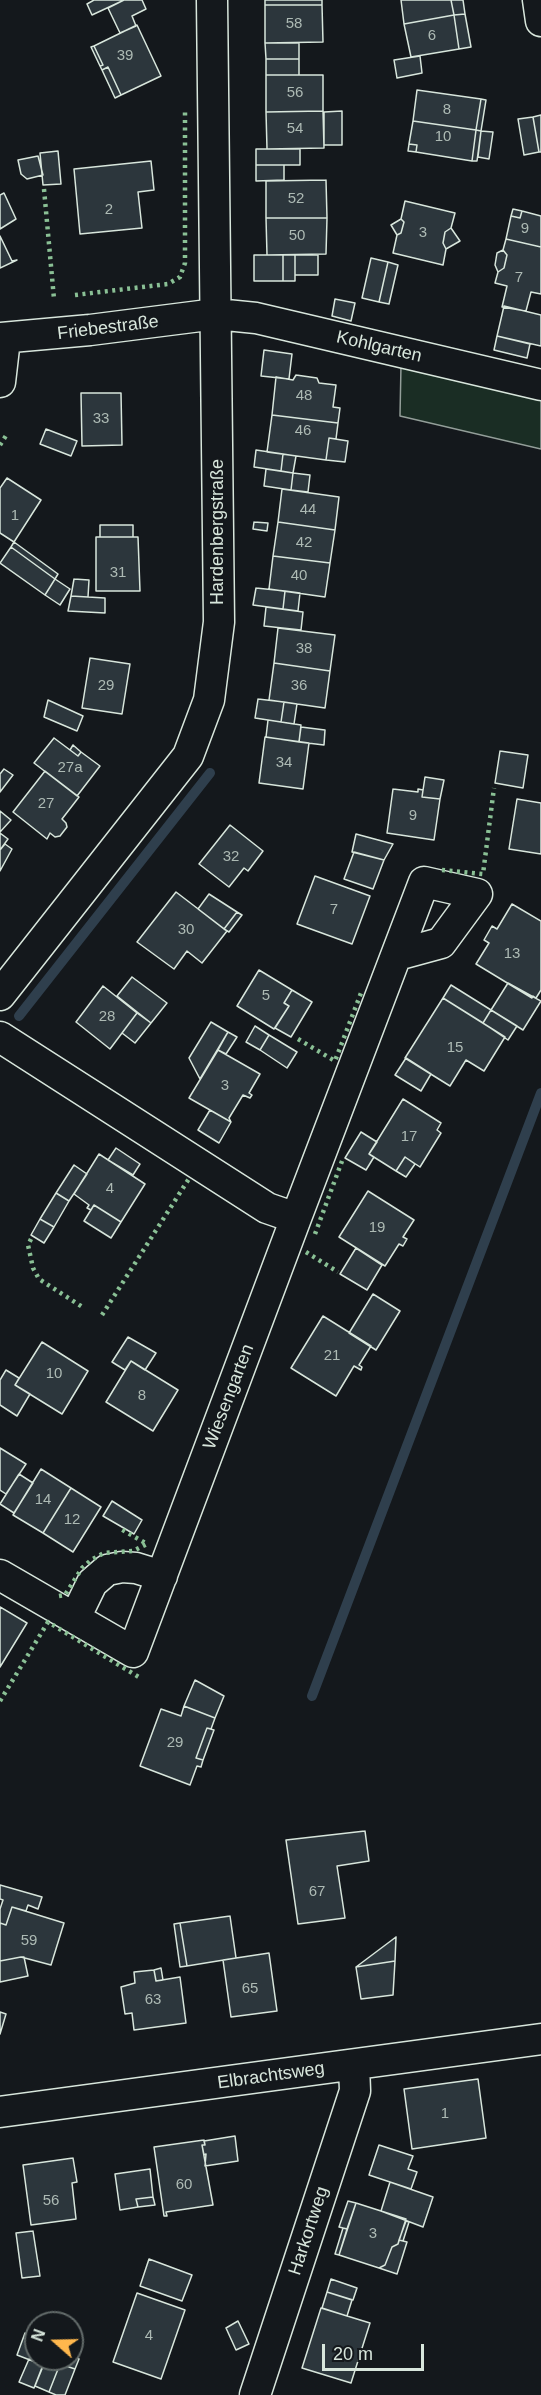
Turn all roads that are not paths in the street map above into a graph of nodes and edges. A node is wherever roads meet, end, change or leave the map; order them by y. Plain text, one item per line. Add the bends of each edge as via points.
1 (212, 0) edge
2 (538, 0) edge
3 (541, 21) edge
4 (216, 314) junction
5 (2, 339) edge
6 (0, 382) edge
7 (541, 385) edge
8 (397, 954) dead end
9 (0, 995) edge
10 (0, 1037) edge
11 (296, 1218) junction
12 (0, 1575) edge
13 (162, 1576) junction
14 (75, 1618) junction
15 (541, 2039) edge
16 (354, 2065) junction
17 (0, 2112) edge
18 (255, 2395) edge

1 - 4 street, Hardenbergstraße
2 - 3 street
4 - 5 street, Friebestraße
4 - 7 street, Kohlgarten via 256,318
4 - 9 street, Hardenbergstraße via 219,622 209,700 188,756
5 - 6 street
8 - 11 street, Wiesengarten
10 - 11 street via 267,1208
11 - 13 street, Wiesengarten
12 - 14 street, Wiesengarten
13 - 14 street via 136,1568 107,1570 92,1583
13 - 14 street, Wiesengarten via 133,1652
15 - 16 street, Elbrachtsweg
16 - 17 street, Elbrachtsweg
16 - 18 street, Harkortweg via 354,2091

